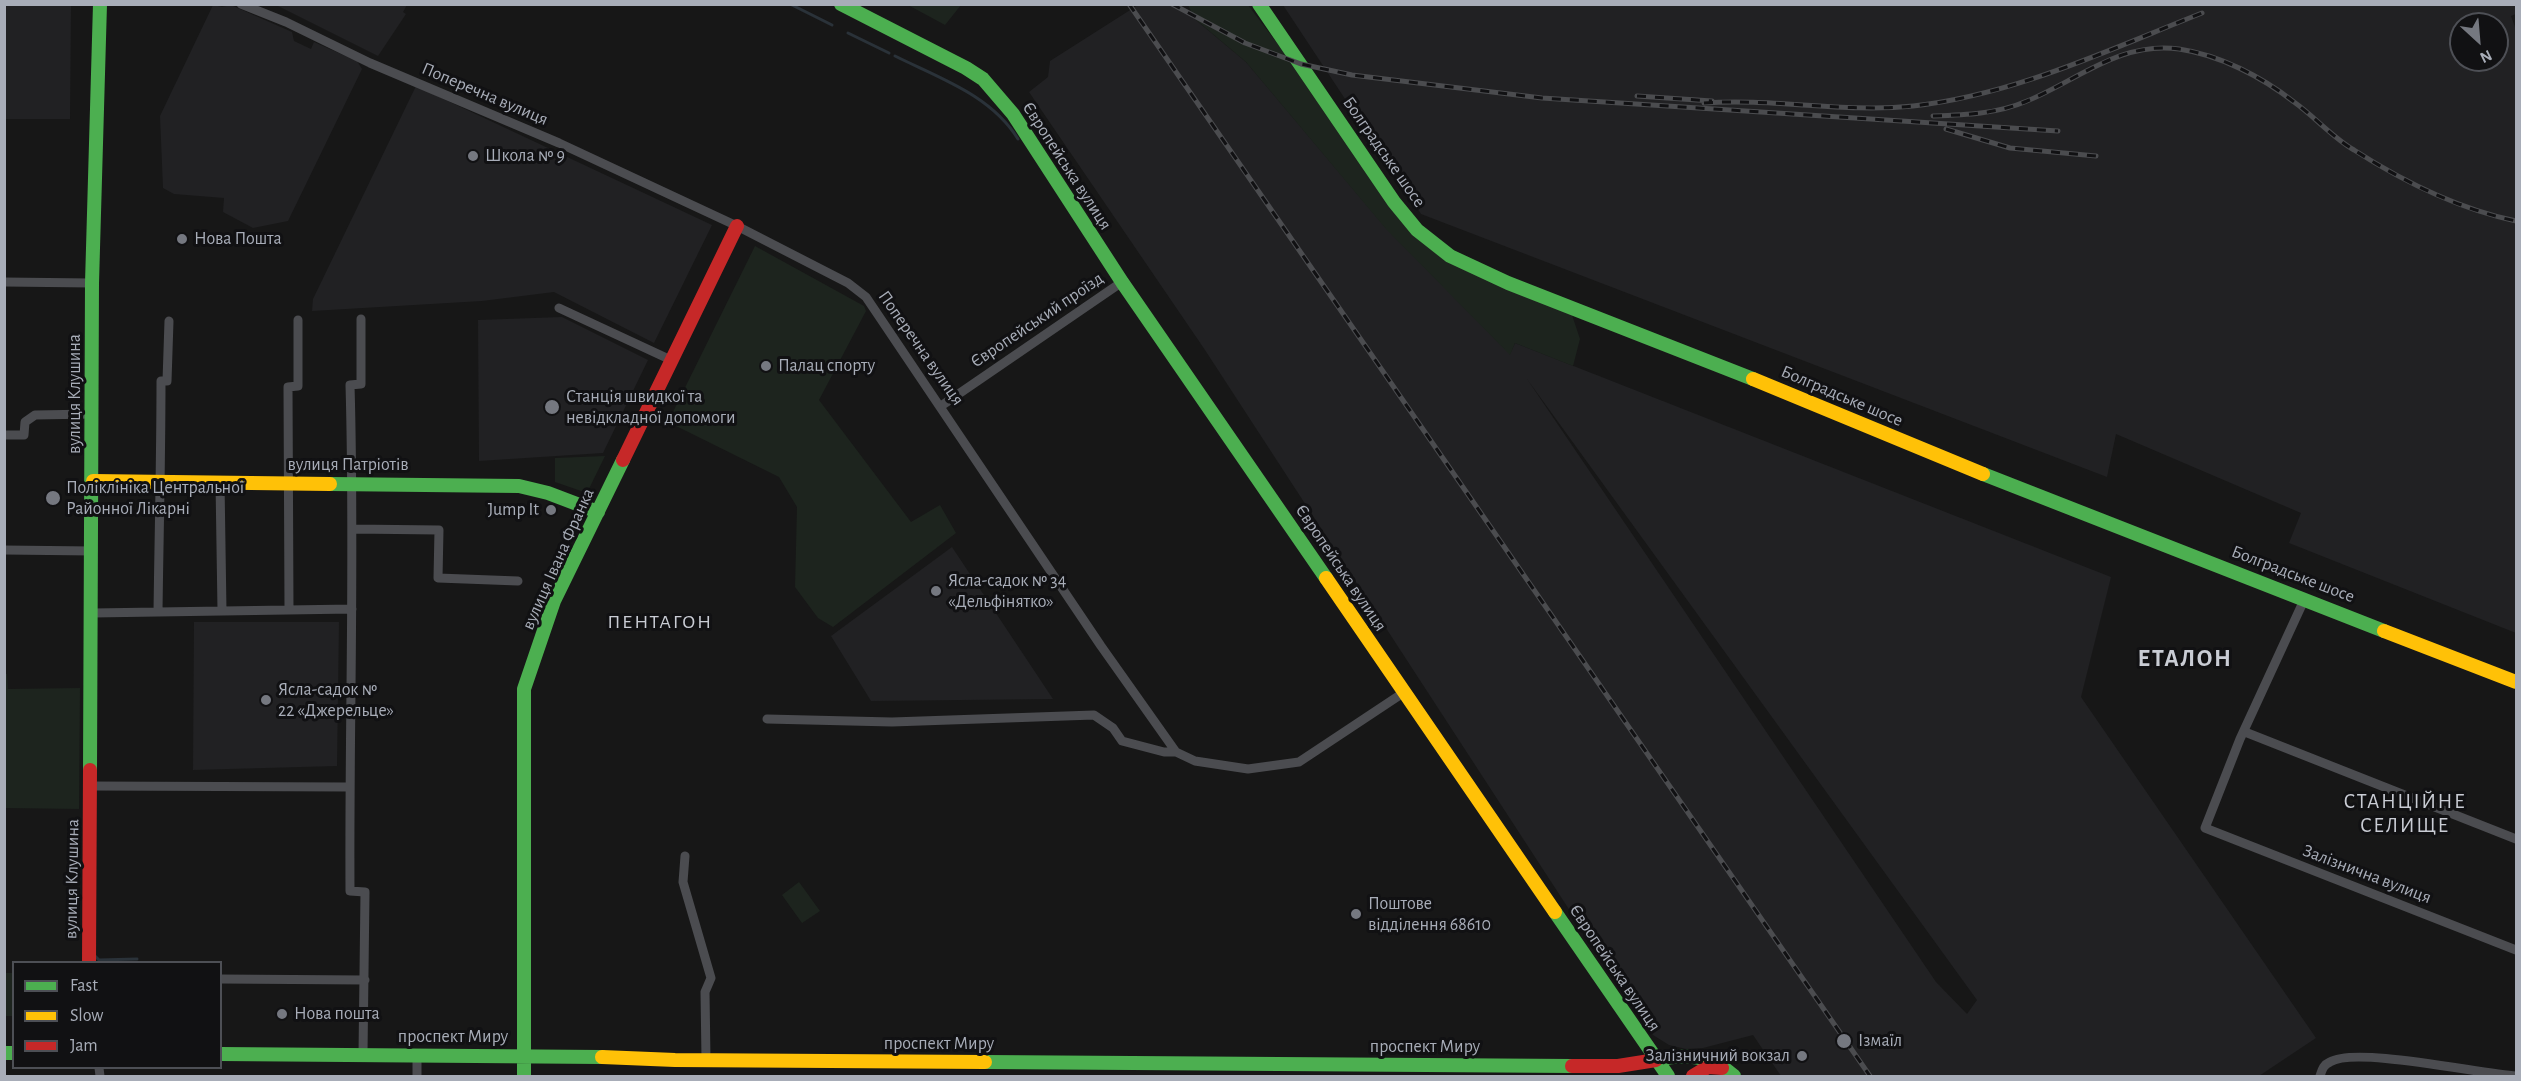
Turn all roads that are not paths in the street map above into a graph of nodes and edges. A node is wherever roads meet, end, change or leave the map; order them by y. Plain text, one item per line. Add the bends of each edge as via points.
1 (100, 4) edge
2 (241, 4) edge
3 (841, 4) edge
4 (1259, 4) edge
5 (737, 226) junction
6 (4, 282) edge
7 (1122, 282) junction
8 (92, 283) junction
9 (559, 308) dead end
10 (298, 320) dead end
11 (361, 320) dead end
12 (169, 321) dead end
13 (670, 360) junction
14 (941, 406) junction
15 (93, 414) junction
16 (4, 435) edge
17 (93, 481) junction
18 (160, 482) junction
19 (220, 482) junction
20 (353, 482) junction
21 (289, 483) junction
22 (598, 512) junction
23 (353, 529) junction
24 (4, 549) edge
25 (93, 551) junction
26 (518, 581) dead end
27 (2305, 597) junction
28 (352, 609) junction
29 (222, 610) junction
30 (289, 610) junction
31 (158, 612) junction
32 (93, 613) junction
33 (2517, 682) edge
34 (1403, 693) junction
35 (767, 719) dead end
36 (2245, 732) junction
37 (1176, 752) junction
38 (91, 786) junction
39 (349, 787) junction
40 (2517, 839) edge
41 (685, 856) dead end
42 (2517, 950) edge
43 (89, 961) edge
44 (222, 979) edge
45 (365, 980) junction
46 (222, 1054) edge
47 (363, 1054) junction
48 (417, 1055) junction
49 (524, 1055) junction
50 (706, 1059) junction
51 (1656, 1060) junction
52 (1730, 1073) edge
53 (2517, 1076) edge
54 (417, 1077) edge
55 (524, 1077) edge
56 (1668, 1077) edge
57 (1693, 1077) edge
58 (2320, 1077) edge

1 - 8 main road, вулиця Клушина
2 - 5 street, Поперечна вулиця via 560,143
3 - 7 main road, Європейська вулиця via 983,80 1013,114
4 - 27 main road, Болградське шосе via 1394,202 1417,230 1450,256 1960,465
5 - 13 main road, вулиця Івана Франка
5 - 14 street, Поперечна вулиця via 849,283 866,297
6 - 8 street
7 - 14 street, Європейський проїзд
7 - 34 main road, Європейська вулиця
8 - 15 main road, вулиця Клушина
9 - 13 street
10 - 21 street via 298,386 288,387
11 - 20 street via 361,384 350,385
12 - 18 street via 167,381 161,381
13 - 22 main road, вулиця Івана Франка
14 - 37 street, Поперечна вулиця
15 - 16 street via 35,415 25,422 24,435
15 - 17 main road, вулиця Клушина
17 - 18 main road, вулиця Патріотів
17 - 25 main road, вулиця Клушина
18 - 19 main road, вулиця Патріотів
18 - 31 street
19 - 21 main road, вулиця Патріотів
19 - 29 street
20 - 21 main road, вулиця Патріотів
20 - 22 main road, вулиця Патріотів via 519,486
20 - 23 street
21 - 30 street
22 - 49 main road, вулиця Івана Франка via 554,601 522,702
23 - 26 street via 440,530 438,578
23 - 28 street
24 - 25 street
25 - 32 main road, вулиця Клушина
27 - 33 main road, Болградське шосе
27 - 36 street
28 - 30 street
28 - 39 street
29 - 30 street
29 - 31 street
31 - 32 street
32 - 38 main road, вулиця Клушина
34 - 37 street via 1299,762 1248,769 1195,761
34 - 51 main road, Європейська вулиця
35 - 37 street via 892,722 1094,715 1113,728 1122,741
36 - 40 street
36 - 42 street, Залізнична вулиця via 2205,828
38 - 39 street
38 - 43 main road, вулиця Клушина
39 - 45 street via 350,891 365,892
41 - 50 street via 682,882 711,978 705,992
44 - 45 street
45 - 47 street
46 - 47 main road, проспект Миру
47 - 48 main road, проспект Миру
48 - 49 main road, проспект Миру
48 - 54 street
49 - 50 main road, проспект Миру
49 - 55 main road, вулиця Івана Франка
50 - 51 main road, проспект Миру via 1618,1066
51 - 52 main road, проспект Миру via 1671,1056 1704,1058
51 - 56 main road, Європейська вулиця
52 - 57 main road via 1708,1067
53 - 58 street via 2435,1063 2352,1057 2331,1061 2323,1067

